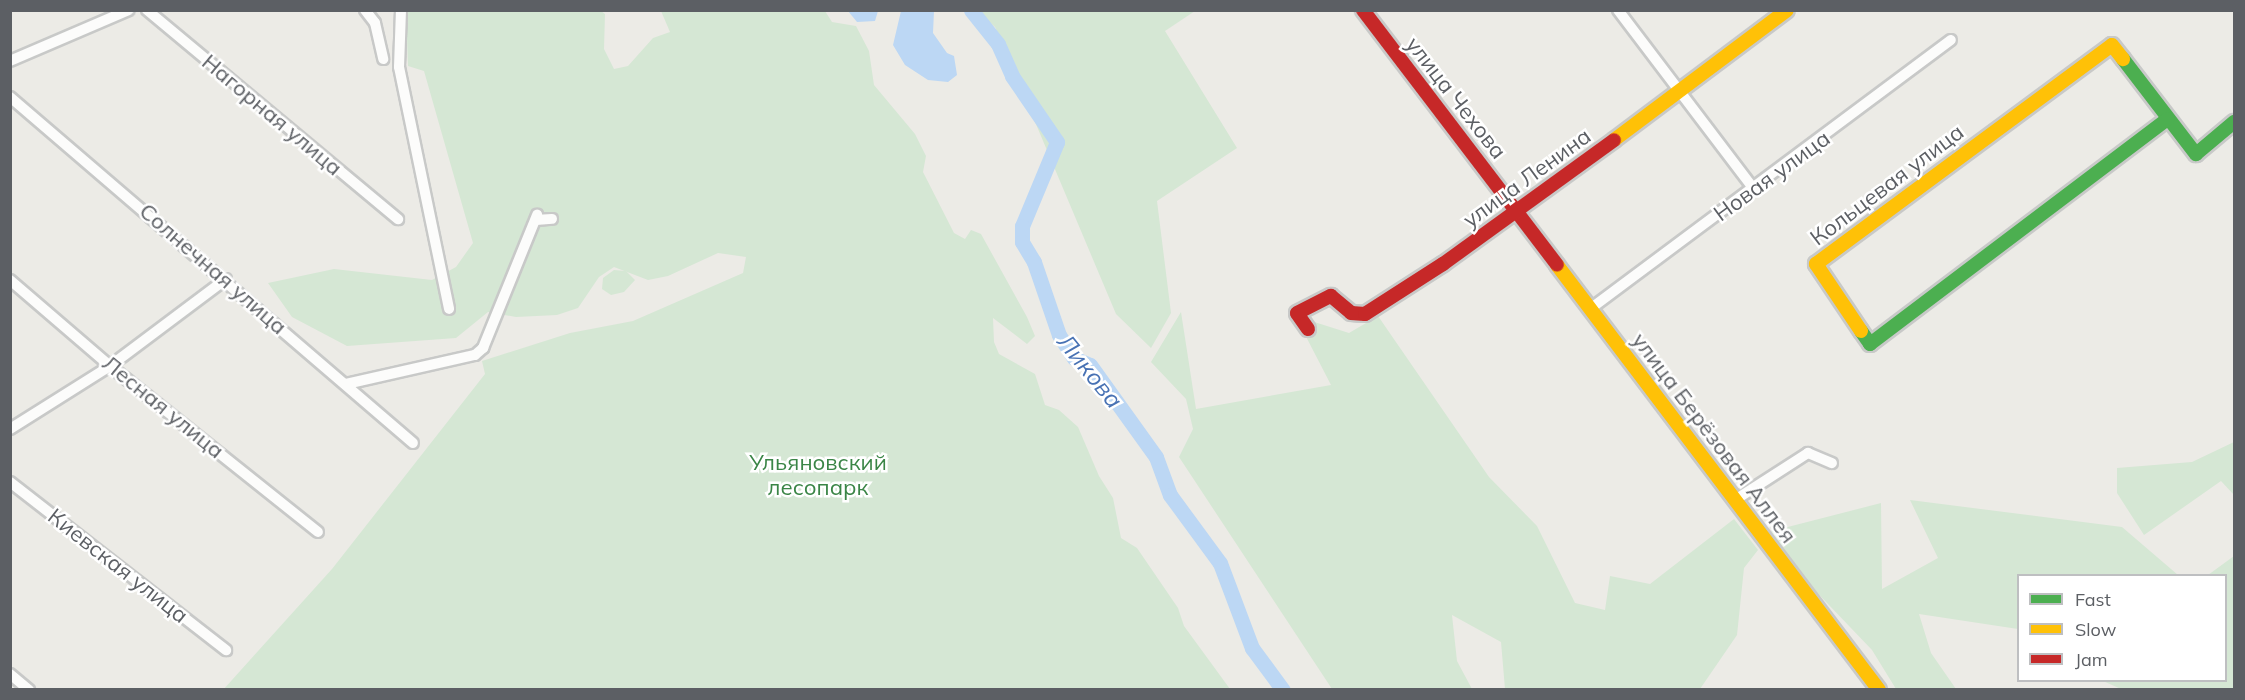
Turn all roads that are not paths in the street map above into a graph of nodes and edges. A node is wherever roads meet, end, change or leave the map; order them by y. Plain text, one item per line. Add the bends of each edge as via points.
1 (129, 10) edge
2 (147, 10) edge
3 (365, 10) edge
4 (401, 10) edge
5 (1363, 10) edge
6 (1618, 10) edge
7 (1787, 10) edge
8 (1951, 40) dead end
9 (383, 59) dead end
10 (10, 61) edge
11 (1681, 92) junction
12 (10, 97) edge
13 (2168, 119) junction
14 (2235, 122) edge
15 (1754, 189) junction
16 (1518, 209) junction
17 (398, 219) dead end
18 (552, 219) dead end
19 (226, 279) junction
20 (10, 280) edge
21 (448, 309) dead end
22 (1590, 309) junction
23 (1308, 329) dead end
24 (110, 366) junction
25 (346, 384) junction
26 (10, 429) edge
27 (413, 443) dead end
28 (1832, 463) dead end
29 (10, 482) edge
30 (1735, 500) junction
31 (318, 532) dead end
32 (226, 650) dead end
33 (10, 674) edge
34 (29, 690) edge
35 (1879, 690) edge

1 - 10 street
2 - 17 street, Нагорная улица
3 - 9 street via 375,23
4 - 21 street via 399,67
5 - 16 street, улица Чехова
6 - 11 street
7 - 11 street, улица Ленина
8 - 15 street, Новая улица
11 - 15 street
11 - 16 street, улица Ленина
12 - 19 street, Солнечная улица
13 - 13 street, Кольцевая улица via 2112,45 1816,264 1870,344
13 - 14 street, Кольцевая улица via 2196,154
15 - 22 street, Новая улица
16 - 22 street, улица Берёзовая Аллея
16 - 23 street, улица Ленина via 1365,314 1351,313 1331,296 1297,313
18 - 25 street via 536,217 483,348 475,355
19 - 24 street
19 - 25 street, Солнечная улица
20 - 24 street, Лесная улица
22 - 30 street, улица Берёзовая Аллея
24 - 26 street
24 - 31 street, Лесная улица
25 - 27 street, Солнечная улица
28 - 30 street via 1808,449
29 - 32 street, Киевская улица
30 - 35 street, улица Берёзовая Аллея
33 - 34 street

